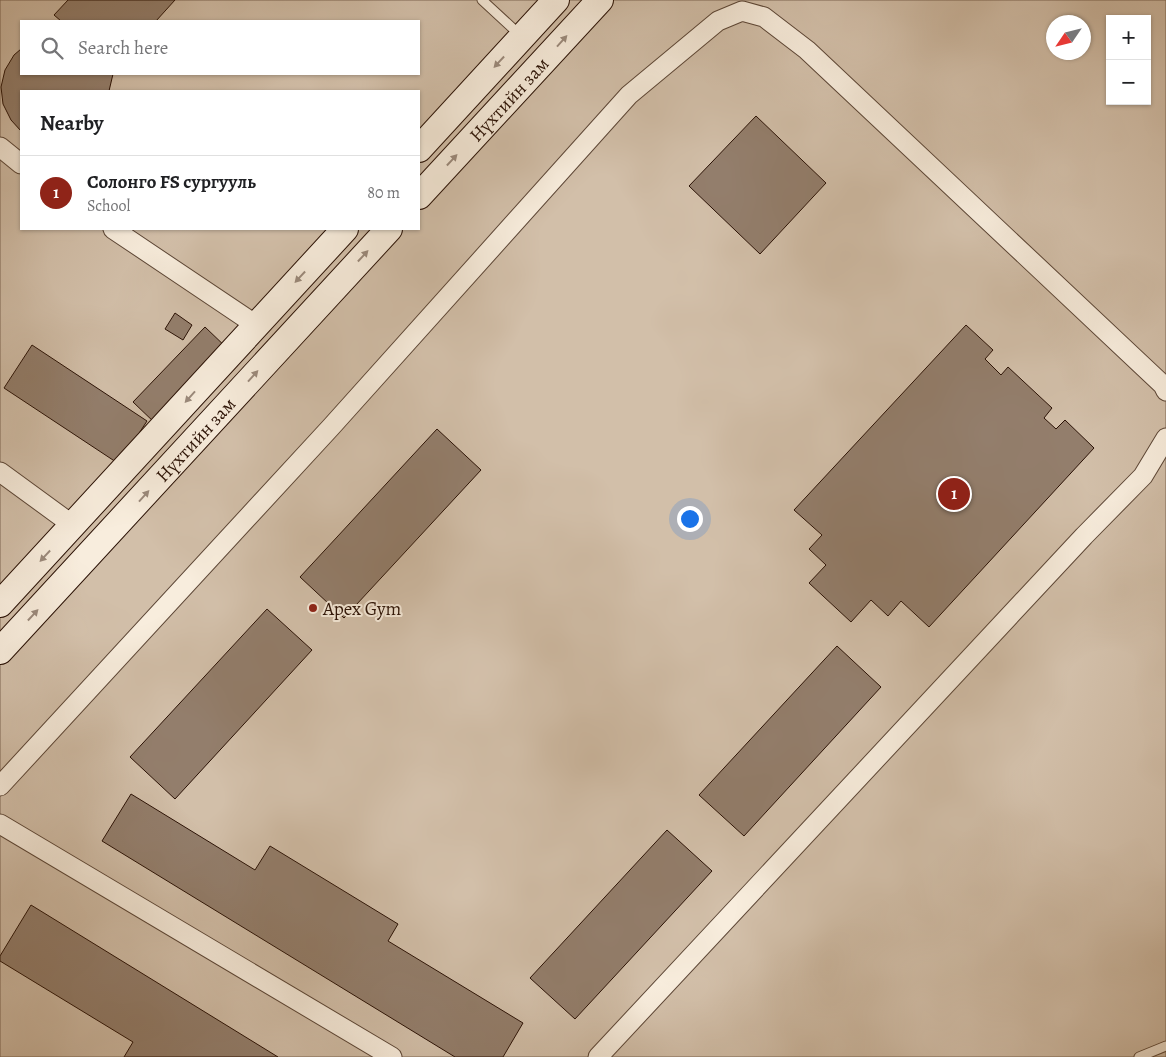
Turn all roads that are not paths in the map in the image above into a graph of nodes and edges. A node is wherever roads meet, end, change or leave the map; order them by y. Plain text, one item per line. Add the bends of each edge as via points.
1 (482, 0) edge
2 (556, 0) edge
3 (600, 0) edge
4 (737, 5) edge
5 (522, 37) junction
6 (0, 147) edge
7 (420, 148) edge
8 (20, 163) edge
9 (420, 195) edge
10 (114, 230) edge
11 (344, 230) edge
12 (388, 230) edge
13 (256, 325) junction
14 (1166, 391) edge
15 (1166, 438) edge
16 (0, 472) edge
17 (74, 526) junction
18 (0, 604) edge
19 (0, 651) edge
20 (0, 786) edge
21 (0, 824) edge
22 (1166, 1046) edge
23 (392, 1057) edge
24 (598, 1057) edge
25 (1138, 1057) edge

1 - 5 lane
2 - 5 main road, Нүхтийн зам
9 -> 3 main road, Нүхтийн зам
4 - 14 street via 764,17 807,50
4 - 20 street via 628,95 331,427
5 -> 7 main road, Нүхтийн зам
6 - 8 street
10 - 13 street
11 -> 13 main road, Нүхтийн зам
19 -> 12 main road, Нүхтийн зам
13 -> 17 main road, Нүхтийн зам
15 - 24 street via 1143,476
16 - 17 street
17 -> 18 main road, Нүхтийн зам
21 - 23 street
22 - 25 lane

